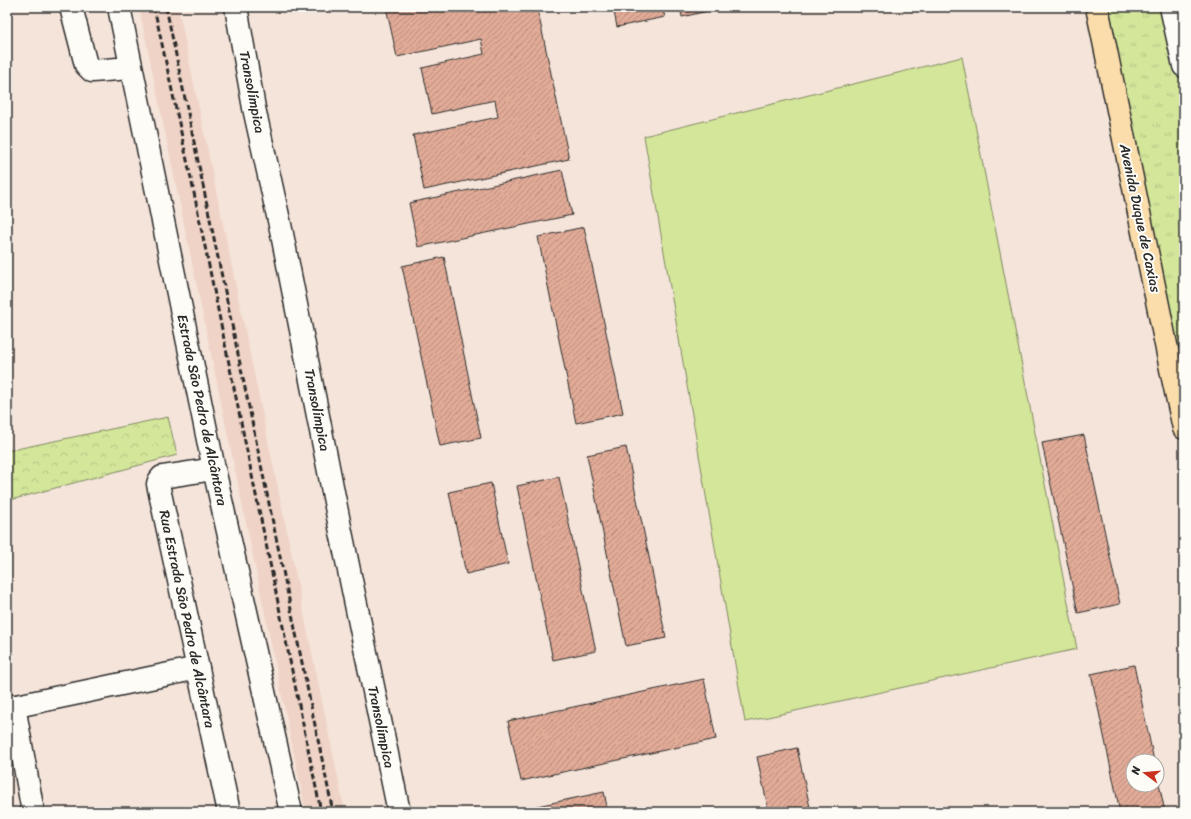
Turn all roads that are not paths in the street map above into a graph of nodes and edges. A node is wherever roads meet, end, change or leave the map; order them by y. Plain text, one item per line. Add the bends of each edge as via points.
1 (71, 7) edge
2 (119, 7) edge
3 (236, 7) edge
4 (1097, 7) edge
5 (1171, 7) edge
6 (1181, 32) edge
7 (1184, 66) edge
8 (131, 68) junction
9 (1178, 373) edge
10 (1184, 428) edge
11 (214, 469) junction
12 (198, 668) junction
13 (11, 707) edge
14 (34, 812) edge
15 (229, 812) edge
16 (291, 812) edge
17 (399, 812) edge

1 - 8 street via 89,69 92,71
2 - 8 street, Estrada São Pedro de Alcântara
3 - 17 street, Transolímpica via 254,108 282,234
4 - 9 main road, Avenida Duque de Caxias
5 - 6 street
6 - 7 street
8 - 11 street, Estrada São Pedro de Alcântara
9 - 10 main road, Avenida Duque de Caxias
11 - 12 street, Rua Estrada São Pedro de Alcântara via 162,478 158,484
11 - 16 street, Estrada São Pedro de Alcântara
12 - 13 street
12 - 15 street, Rua Estrada São Pedro de Alcântara
13 - 14 street

